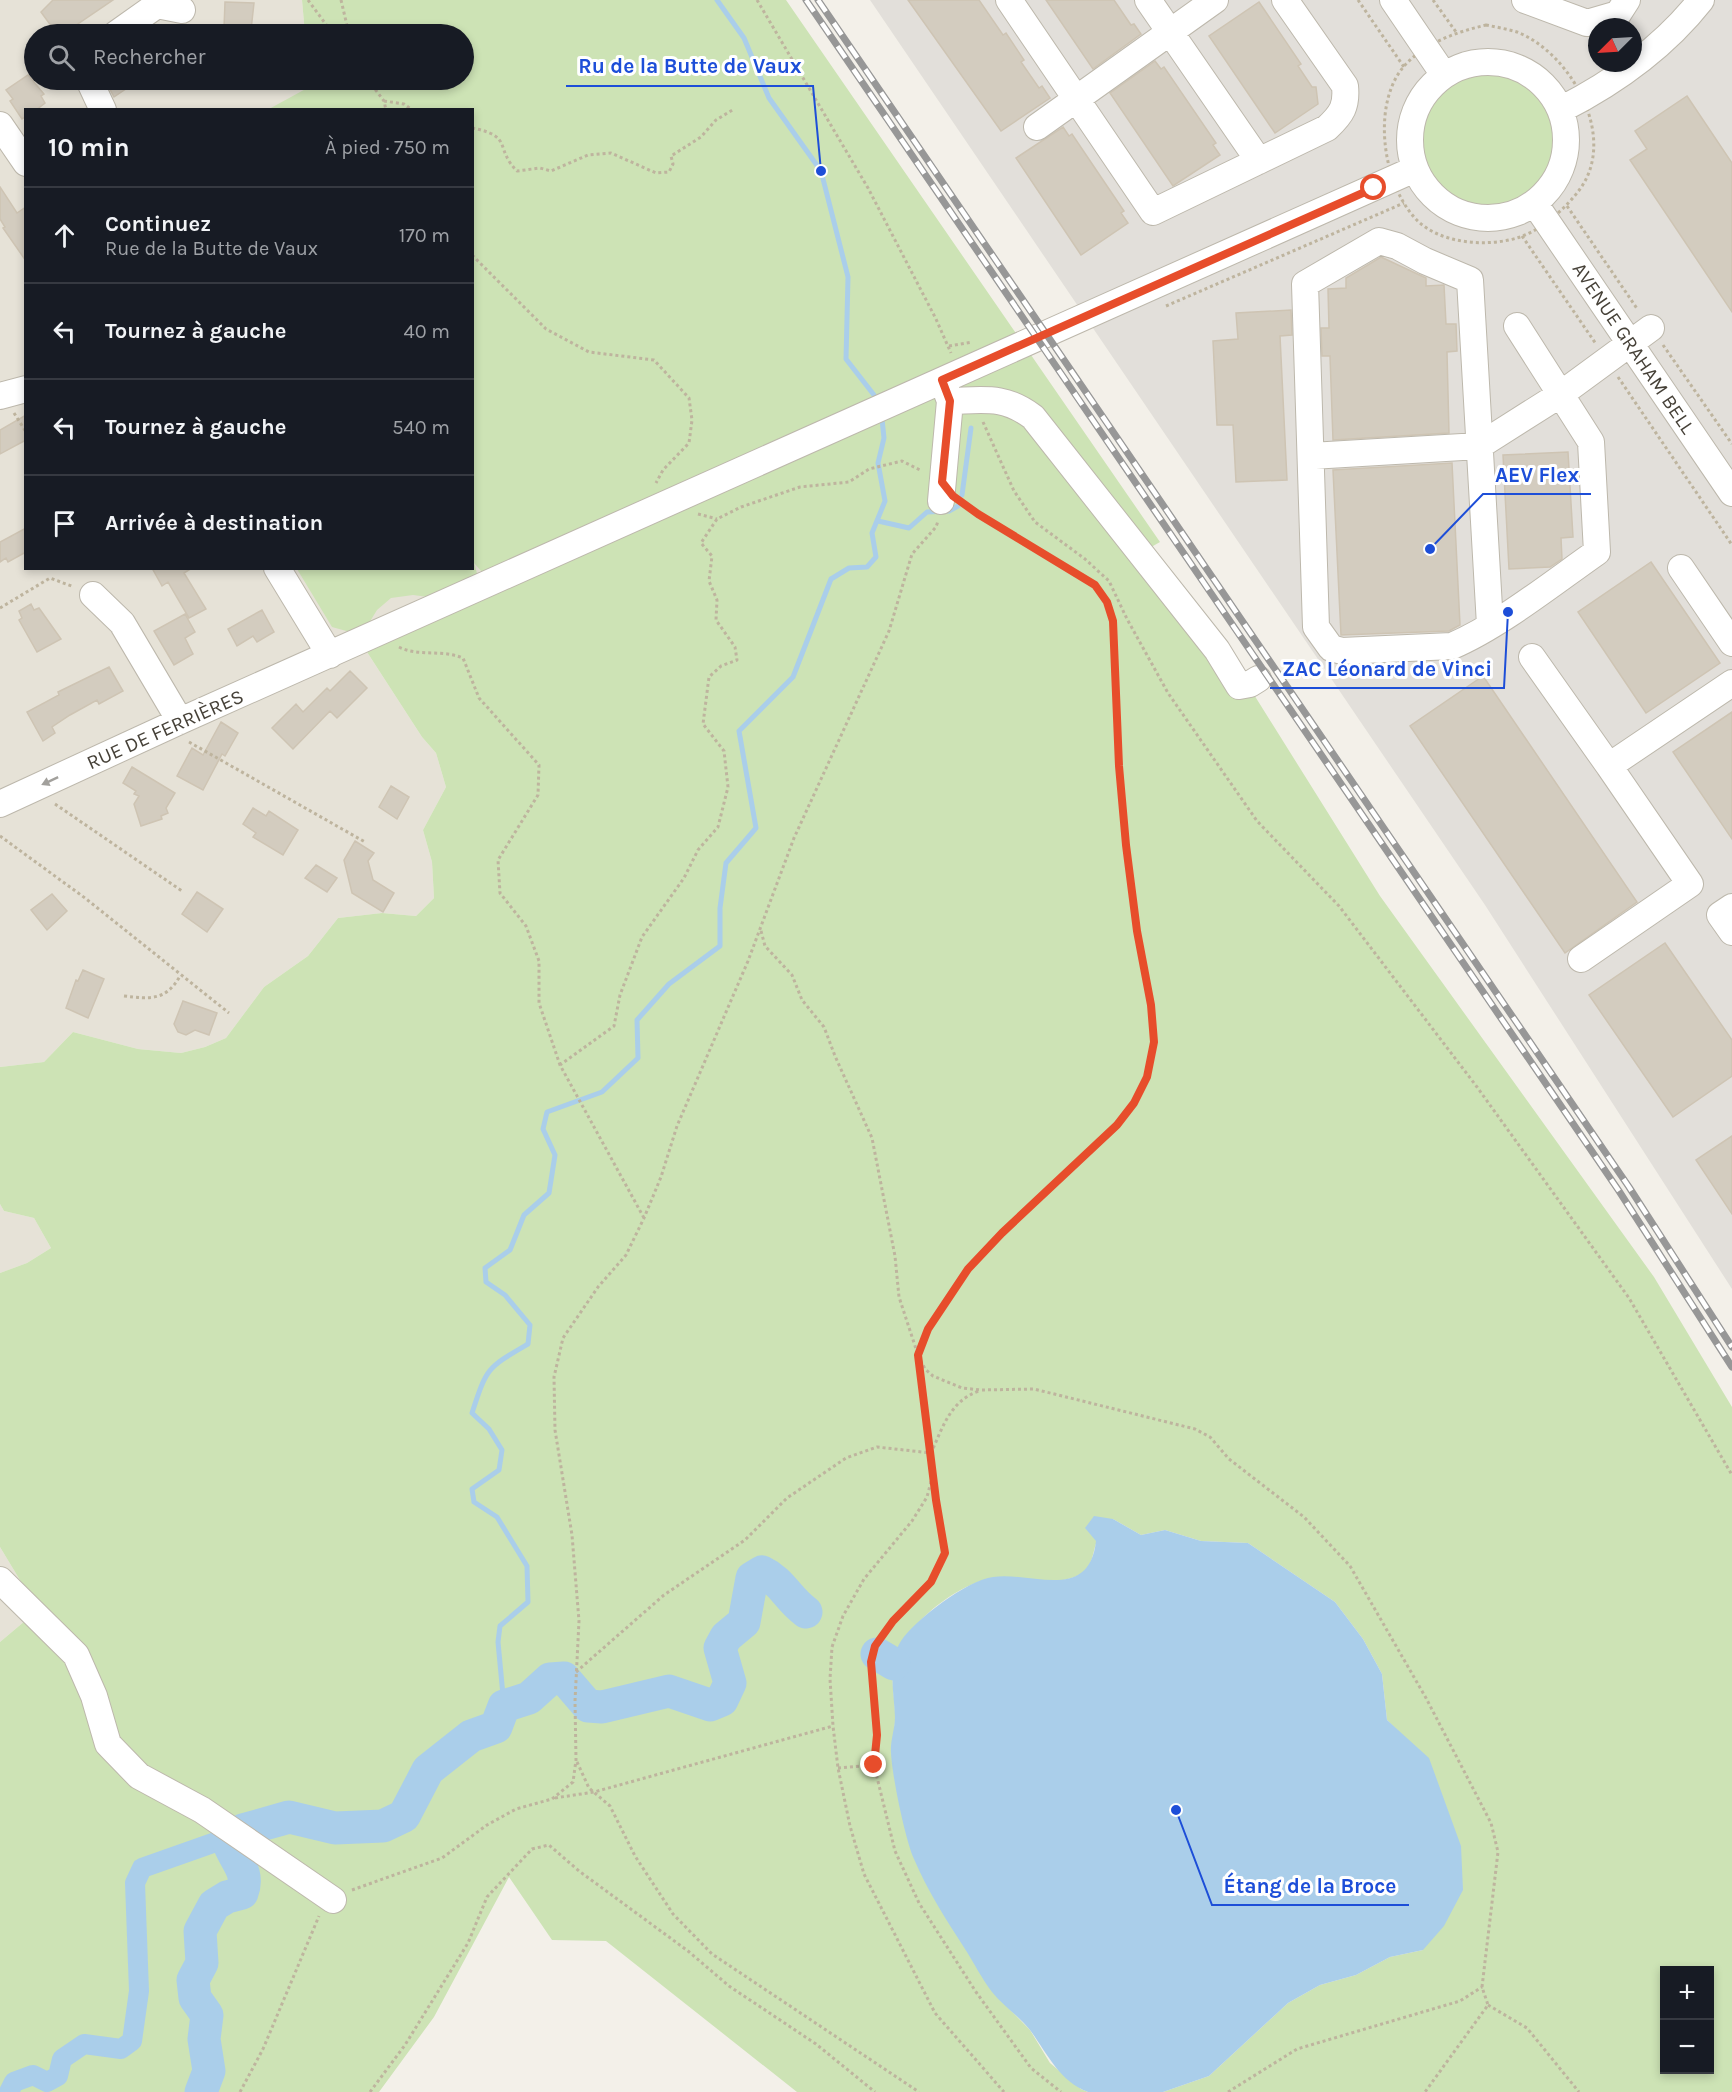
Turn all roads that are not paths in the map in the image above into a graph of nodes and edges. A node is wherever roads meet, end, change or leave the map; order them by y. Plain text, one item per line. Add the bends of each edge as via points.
1 (1009, 0) edge
2 (1148, 0) edge
3 (1215, 0) edge
4 (1285, 0) edge
5 (1392, 0) edge
6 (1525, 0) edge
7 (1627, 0) edge
8 (1701, 0) edge
9 (182, 10) dead end
10 (131, 24) edge
11 (1170, 32) junction
12 (1444, 75) junction
13 (94, 90) edge
14 (1076, 99) junction
15 (1573, 103) junction
16 (102, 108) edge
17 (0, 125) edge
18 (1037, 127) dead end
19 (24, 160) edge
20 (1259, 161) junction
21 (1404, 174) junction
22 (1540, 212) junction
23 (1517, 326) dead end
24 (1641, 335) junction
25 (956, 388) junction
26 (24, 390) edge
27 (1561, 394) junction
28 (0, 396) edge
29 (1479, 446) junction
30 (1311, 456) junction
31 (1732, 493) edge
32 (941, 500) road end
33 (1681, 568) dead end
34 (279, 570) edge
35 (93, 595) road end
36 (1490, 625) junction
37 (1732, 644) edge
38 (330, 655) junction
39 (1532, 657) dead end
40 (1258, 679) dead end
41 (1732, 683) edge
42 (172, 724) junction
43 (1609, 766) junction
44 (0, 804) edge
45 (1732, 907) edge
46 (1732, 932) edge
47 (1581, 959) dead end
48 (0, 1580) edge
49 (333, 1900) road end

1 - 14 street
2 - 11 street
3 - 11 street
4 - 20 street via 1345,86 1346,103 1340,117 1327,128
5 - 12 street
6 - 7 street via 1587,23 1617,14
8 - 15 street via 1661,44
9 - 10 street via 157,6
11 - 14 street
11 - 20 street
12 - 15 street via 1463,66 1487,62 1511,65
12 - 21 street via 1426,91 1416,109
13 - 16 street
14 - 18 street
14 - 20 street via 1153,212
15 - 22 street via 1563,164
17 - 19 street
21 - 22 street via 1445,206 1466,216 1500,218
21 - 25 street, RUE DE FERRIÈRES
22 - 24 street, AVENUE GRAHAM BELL
23 - 27 street
24 - 27 street
24 - 31 street, AVENUE GRAHAM BELL
25 - 32 street
25 - 38 street, RUE DE FERRIÈRES via 901,401
25 - 40 street via 1017,405 1033,417 1217,650 1239,686
26 - 28 street
27 - 29 street
27 - 36 street via 1592,442 1597,552
29 - 30 street
29 - 30 street via 1470,280 1379,241 1305,284
29 - 36 street
30 - 36 street via 1316,627 1331,648 1342,651 1452,646
33 - 37 street
34 - 38 street
35 - 42 street via 122,623
38 - 42 street, RUE DE FERRIÈRES
39 - 43 street
41 - 43 street
42 -> 44 street, RUE DE FERRIÈRES
43 - 47 street via 1690,884
45 - 46 street via 1720,915
48 - 49 street via 76,1655 94,1696 108,1744 139,1776 219,1823

